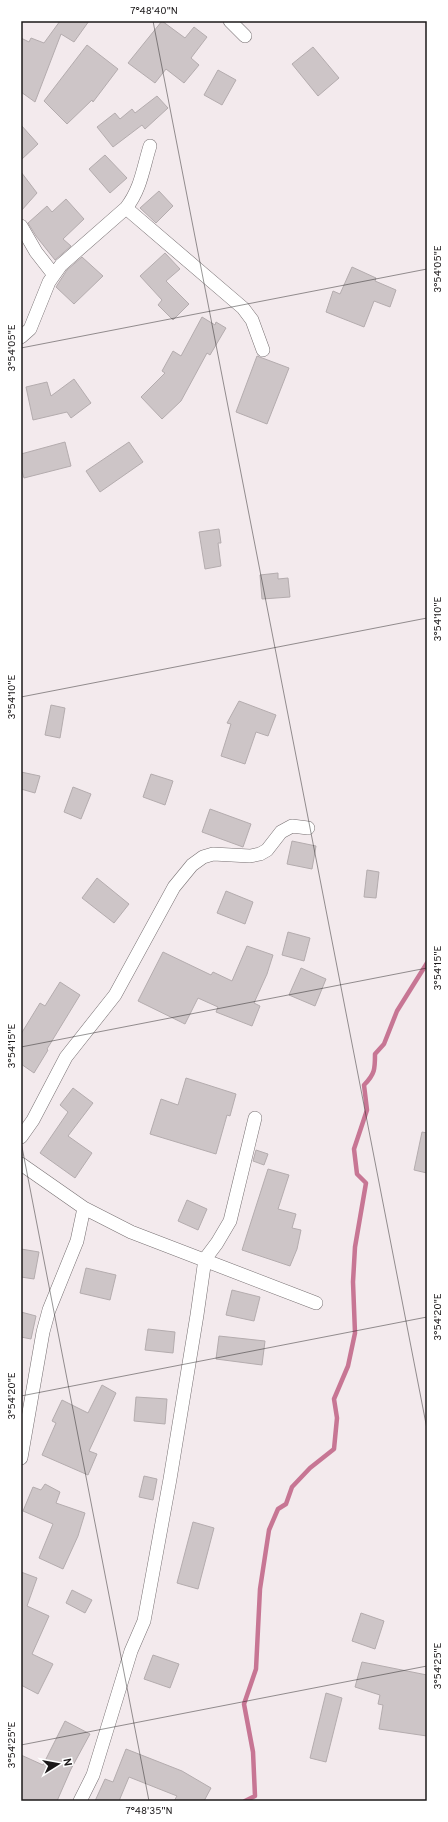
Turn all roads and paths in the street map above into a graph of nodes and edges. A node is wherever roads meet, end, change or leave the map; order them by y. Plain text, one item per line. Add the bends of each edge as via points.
1 (230, 21) edge
2 (245, 36) dead end
3 (150, 146) dead end
4 (126, 208) junction
5 (21, 226) edge
6 (54, 275) junction
7 (21, 337) edge
8 (263, 350) dead end
9 (308, 828) dead end
10 (255, 1118) dead end
11 (21, 1137) edge
12 (21, 1164) edge
13 (84, 1208) junction
14 (205, 1259) junction
15 (316, 1303) dead end
16 (21, 1458) edge
17 (80, 1801) edge

1 - 2 street
3 - 4 street via 142,180
4 - 6 street via 61,265
4 - 8 street via 243,308 252,320
5 - 6 street via 36,252
6 - 7 street via 30,329
9 - 11 street via 292,826 281,832 267,850 260,854 213,854 192,865 174,887 115,995 66,1057 33,1120
10 - 14 street via 230,1221
12 - 13 street
13 - 14 street via 131,1232
13 - 16 street via 77,1241 49,1310 43,1332
14 - 15 street
14 - 17 street via 198,1315 144,1621 131,1651 93,1775

